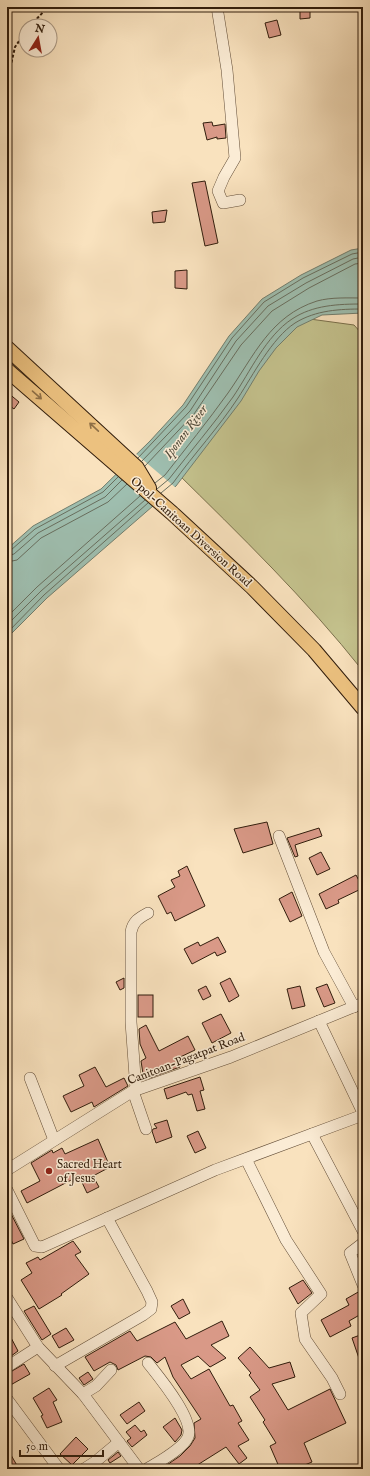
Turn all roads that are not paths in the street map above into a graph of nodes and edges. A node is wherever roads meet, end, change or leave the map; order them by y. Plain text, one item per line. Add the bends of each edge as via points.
1 (217, 7) edge
2 (240, 200) dead end
3 (7, 348) edge
4 (7, 370) edge
5 (118, 459) junction
6 (154, 498) junction
7 (363, 708) edge
8 (279, 836) dead end
9 (148, 913) dead end
10 (358, 1005) edge
11 (319, 1021) junction
12 (30, 1078) dead end
13 (135, 1091) junction
14 (363, 1114) edge
15 (146, 1129) dead end
16 (312, 1134) junction
17 (54, 1140) junction
18 (246, 1159) junction
19 (7, 1170) edge
20 (7, 1190) edge
21 (107, 1218) junction
22 (363, 1231) edge
23 (363, 1243) edge
24 (363, 1286) edge
25 (7, 1298) edge
26 (38, 1347) junction
27 (148, 1363) dead end
28 (55, 1366) junction
29 (7, 1367) edge
30 (111, 1370) dead end
31 (83, 1394) junction
32 (340, 1394) dead end
33 (7, 1399) edge
34 (119, 1442) junction
35 (59, 1469) edge
36 (84, 1469) edge
37 (139, 1469) edge
38 (147, 1469) edge

1 - 2 street via 227,70 235,158 218,191 223,203
5 -> 3 main road, Opol-Canitoan Diversion Road
4 -> 5 main road, Opol-Canitoan Diversion Road
5 - 6 main road, Opol-Canitoan Diversion Road
5 - 6 main road, Opol-Canitoan Diversion Road via 137,468
6 - 7 main road, Opol-Canitoan Diversion Road via 252,587 314,650
8 - 10 street via 324,952
9 - 13 street via 138,918 130,932
10 - 11 street, Canitoan-Pagatpat Road
11 - 13 street, Canitoan-Pagatpat Road
11 - 14 street
12 - 17 street
13 - 15 street
13 - 17 street, Canitoan-Pagatpat Road
14 - 16 street
16 - 18 street
16 - 22 street
17 - 19 street, Canitoan-Pagatpat Road
18 - 21 street
18 - 32 street via 286,1240 321,1294 301,1313 302,1325 305,1339
20 - 21 street via 35,1246 42,1247 63,1239
21 - 28 street via 147,1290 152,1302 151,1309
23 - 24 street via 350,1253
25 - 26 street
26 - 28 street
26 - 29 street
27 - 38 street via 177,1402 189,1424 189,1430 188,1438 177,1449
28 - 31 street
30 - 31 street via 96,1386
31 - 34 street
33 - 35 street
34 - 36 street
34 - 37 street

